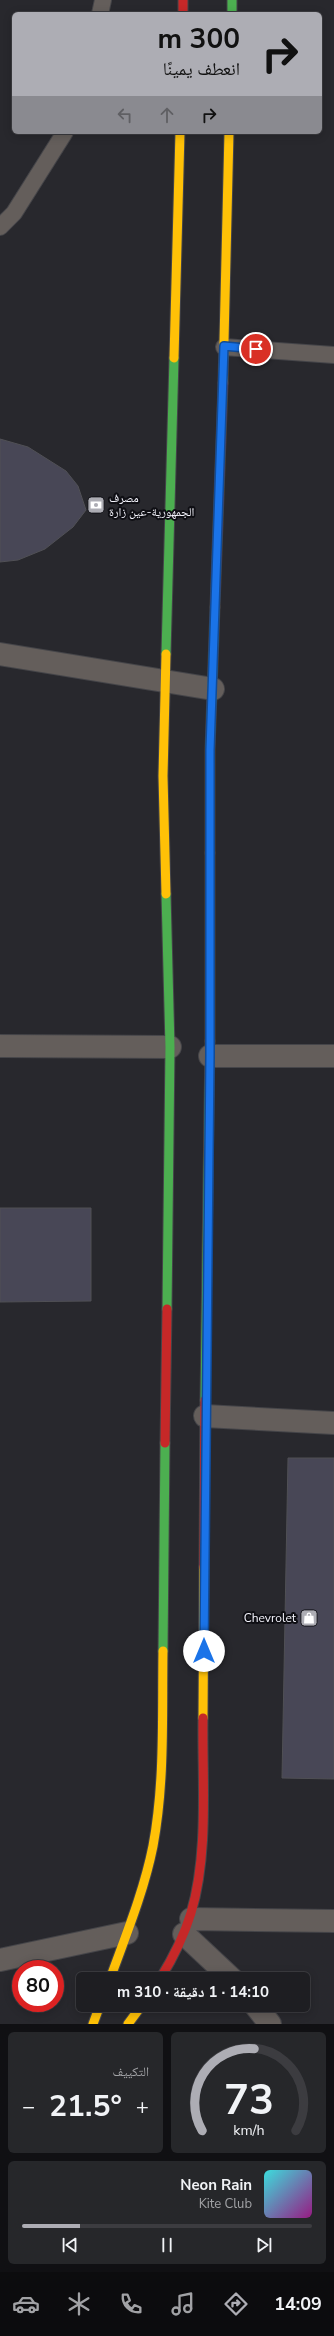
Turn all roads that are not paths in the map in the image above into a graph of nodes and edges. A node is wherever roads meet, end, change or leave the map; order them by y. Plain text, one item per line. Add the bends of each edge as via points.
1 (103, 0) edge
2 (183, 0) edge
3 (232, 0) edge
4 (100, 12) edge
5 (183, 12) edge
6 (232, 12) edge
7 (64, 134) edge
8 (180, 134) edge
9 (229, 134) edge
10 (0, 227) edge
11 (224, 346) junction
12 (334, 355) edge
13 (0, 654) edge
14 (165, 682) junction
15 (212, 689) junction
16 (0, 1046) edge
17 (170, 1047) junction
18 (210, 1056) junction
19 (334, 1056) edge
20 (205, 1416) junction
21 (334, 1423) edge
22 (334, 1921) edge
23 (187, 1926) junction
24 (127, 1933) junction
25 (0, 1960) edge
26 (113, 1972) edge
27 (164, 1972) edge
28 (226, 1972) edge
29 (97, 2012) edge
30 (137, 2012) edge
31 (261, 2012) edge
32 (92, 2024) edge
33 (128, 2024) edge
34 (270, 2024) edge

1 - 4 lane
2 - 5 highway
3 - 6 highway
7 - 10 lane via 14,213
8 - 14 highway
9 - 11 highway
11 - 12 lane
11 - 15 highway
13 - 14 street
14 - 15 street
14 - 17 highway via 163,776
15 - 18 highway
16 - 17 street
17 - 24 highway via 161,1777 151,1857
18 - 19 street
18 - 20 highway
20 - 21 street
20 - 23 highway via 202,1839 201,1866
22 - 23 street
23 - 27 highway
23 - 28 street
24 - 25 street
24 - 26 highway
29 - 32 highway
30 - 33 highway
31 - 34 street

